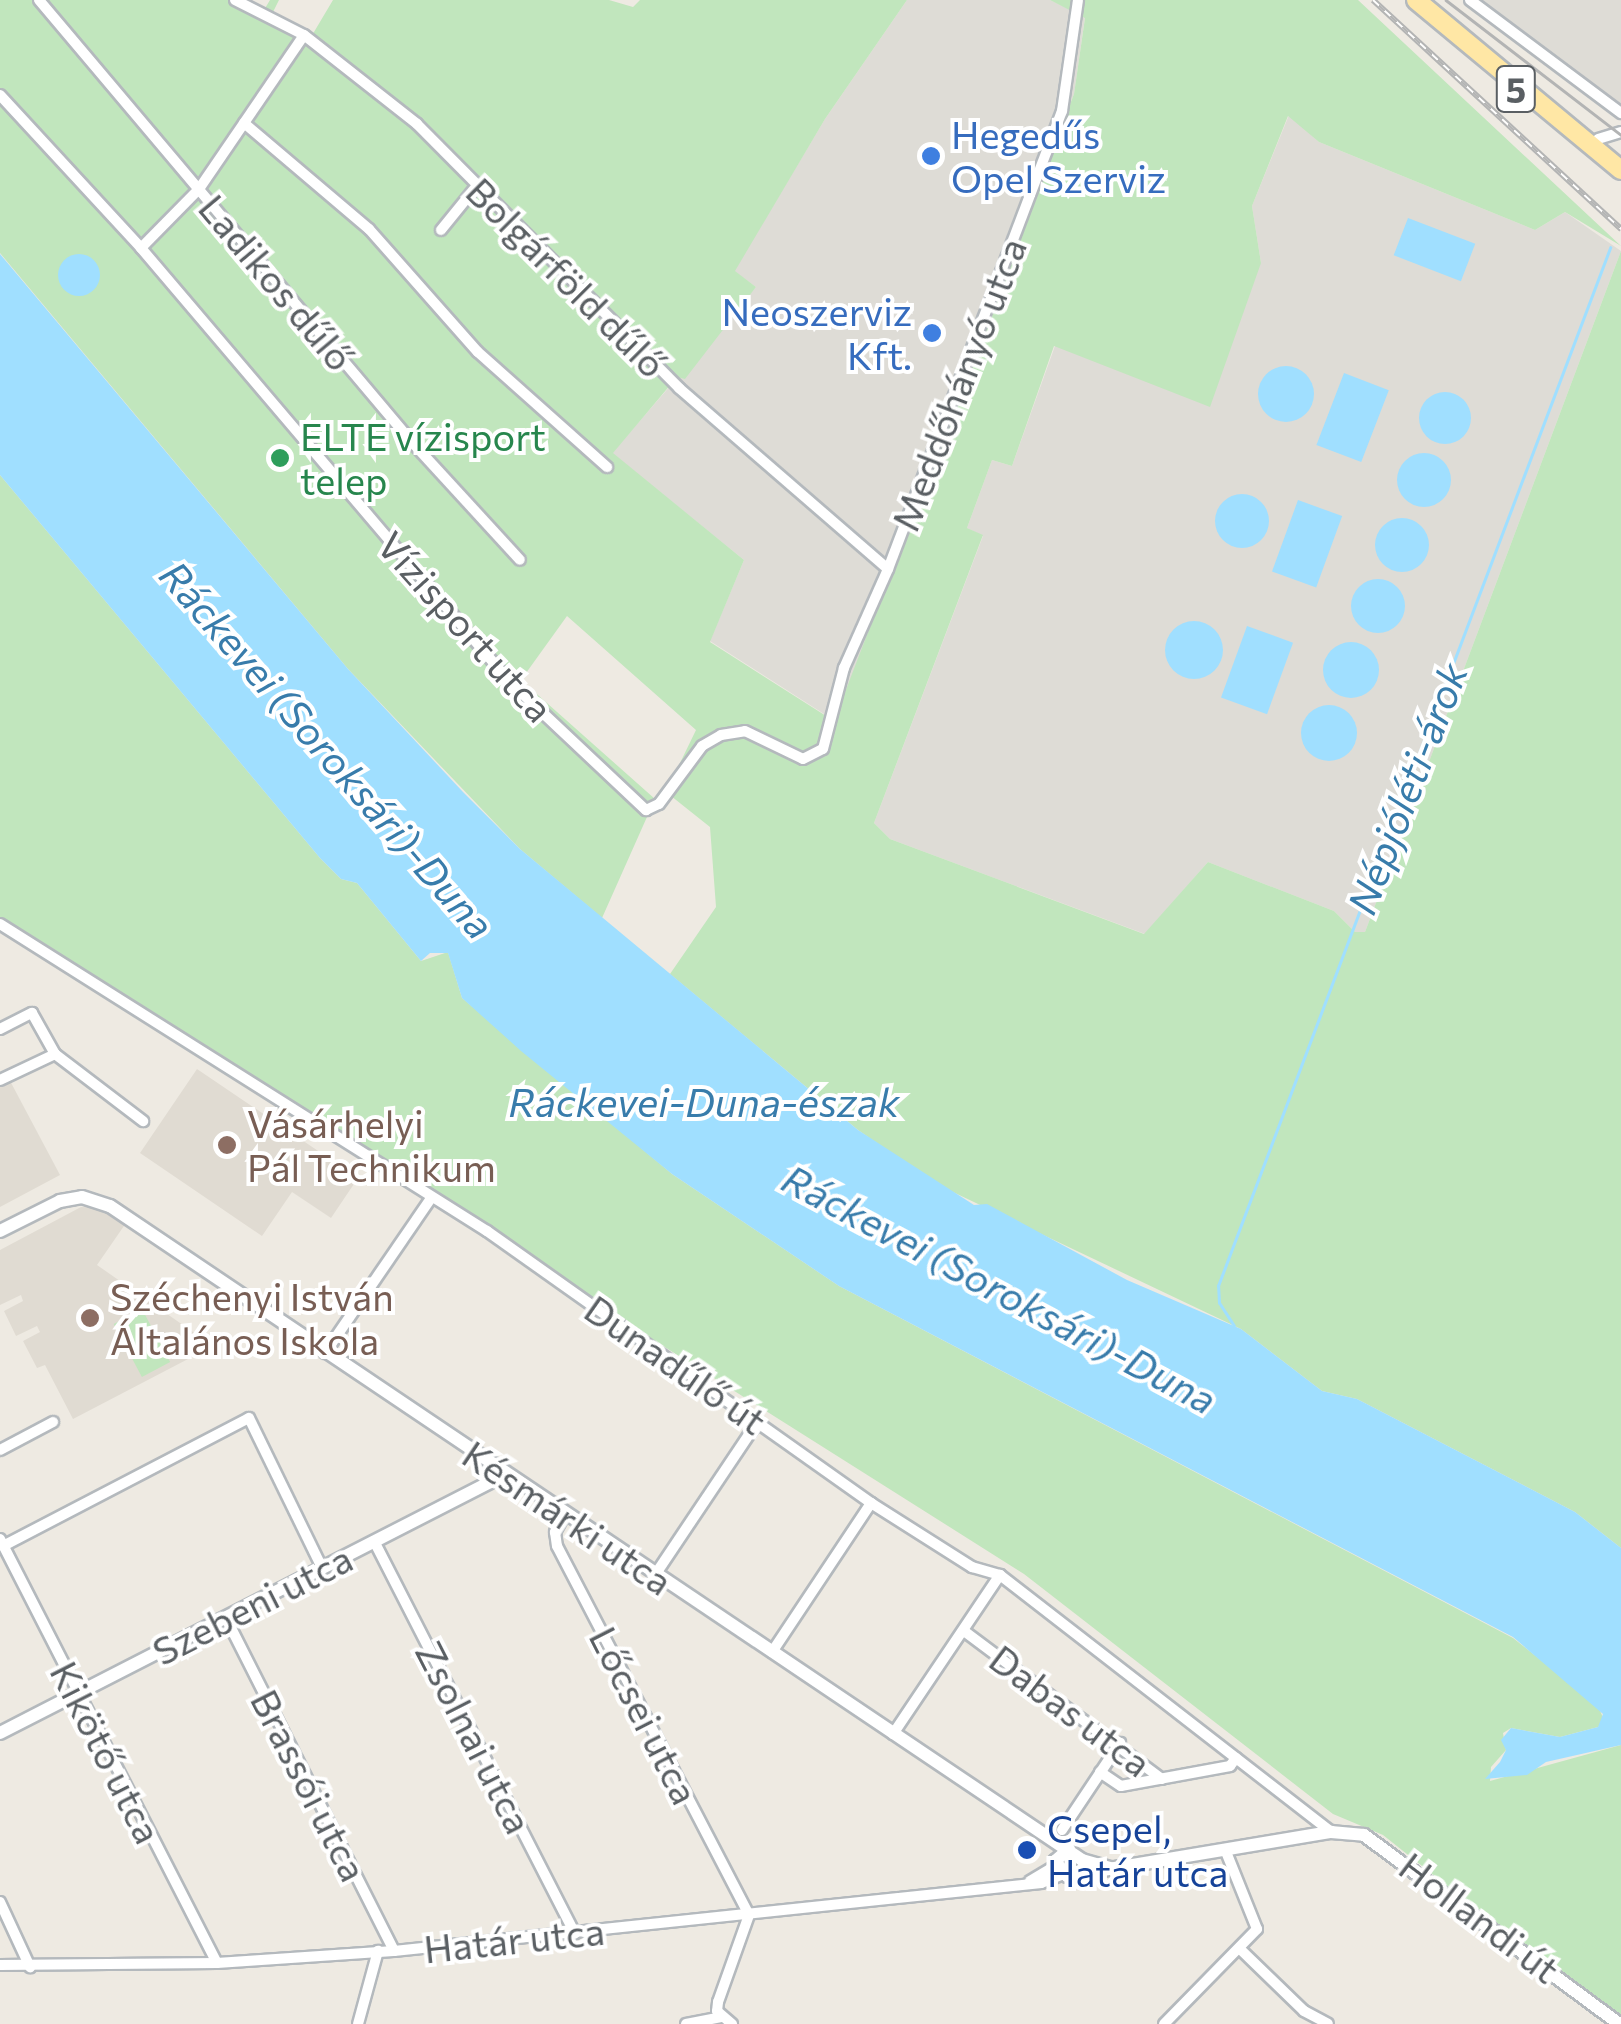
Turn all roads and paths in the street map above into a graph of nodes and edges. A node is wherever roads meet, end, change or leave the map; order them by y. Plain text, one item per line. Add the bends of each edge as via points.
1 (38, 0) edge
2 (235, 0) edge
3 (1078, 0) edge
4 (1416, 0) edge
5 (1430, 0) edge
6 (1470, 0) edge
7 (304, 36) junction
8 (0, 94) edge
9 (1621, 114) edge
10 (244, 123) junction
11 (1621, 132) edge
12 (1598, 139) junction
13 (1621, 156) edge
14 (1621, 170) edge
15 (476, 187) junction
16 (199, 189) junction
17 (441, 230) dead end
18 (141, 248) junction
19 (607, 468) dead end
20 (520, 560) dead end
21 (888, 569) junction
22 (814, 758) joint
23 (0, 924) edge
24 (0, 1029) edge
25 (55, 1054) junction
26 (0, 1080) edge
27 (142, 1121) dead end
28 (431, 1198) junction
29 (0, 1231) edge
30 (325, 1353) junction
31 (758, 1421) junction
32 (53, 1422) dead end
33 (0, 1450) edge
34 (504, 1475) junction
35 (872, 1503) junction
36 (565, 1514) junction
37 (2, 1542) edge
38 (374, 1542) junction
39 (322, 1568) junction
40 (656, 1574) junction
41 (1000, 1576) junction
42 (226, 1618) junction
43 (964, 1631) junction
44 (772, 1652) junction
45 (77, 1694) junction
46 (0, 1733) edge
47 (893, 1734) junction
48 (1120, 1743) junction
49 (1236, 1758) junction
50 (1100, 1772) junction
51 (1162, 1779) junction
52 (1062, 1830) dead end
53 (1331, 1832) junction
54 (1046, 1835) junction
55 (1069, 1849) junction
56 (1226, 1852) junction
57 (1057, 1866) junction
58 (1080, 1867) junction
59 (0, 1902) edge
60 (749, 1915) junction
61 (575, 1933) junction
62 (1240, 1948) junction
63 (378, 1951) junction
64 (394, 1951) junction
65 (217, 1963) junction
66 (0, 1966) edge
67 (30, 1967) junction
68 (727, 2020) edge
69 (358, 2024) edge
70 (686, 2024) edge
71 (1164, 2024) edge
72 (1328, 2024) edge
73 (1619, 2024) edge

1 - 16 street, Ladikos dűlő
2 - 7 street, Bolgárföld dűlő
3 - 21 street, Meddőhányó utca via 1062,111
4 - 14 main road, 5
5 - 12 main road, 5
6 - 9 street
7 - 10 street
7 - 15 street, Bolgárföld dűlő via 417,124
8 - 18 street, Vízisport utca
10 - 16 street
10 - 19 street via 369,229 478,352
11 - 12 street
12 - 13 main road, 5
15 - 17 street
15 - 21 street, Bolgárföld dűlő via 687,396
16 - 18 street
16 - 20 street, Ladikos dűlő via 410,442
18 - 22 street, Vízisport utca via 448,614 646,810 659,804 702,746 722,734 745,731
21 - 22 street, Meddőhányó utca via 844,668 823,749
23 - 28 street, Dunadűlő út
24 - 25 street via 32,1012
25 - 26 street
25 - 27 street
28 - 30 street
28 - 31 street, Dunadűlő út
29 - 30 street, Késmárki utca via 60,1201 90,1199
30 - 34 street, Késmárki utca
31 - 35 street, Dunadűlő út
31 - 40 street
32 - 33 street
34 - 36 street, Késmárki utca
34 - 38 street, Szebeni utca
35 - 41 street, Dunadűlő út via 960,1560
35 - 44 street
36 - 40 street, Késmárki utca
36 - 60 street, Lőcsei utca via 555,1532 558,1546
37 - 39 street via 249,1418
37 - 45 street, Kikötő utca
38 - 39 street, Szebeni utca
38 - 61 street, Zsolnai utca
39 - 42 street, Szebeni utca
40 - 44 street, Késmárki utca
41 - 43 street
41 - 49 street, Dunadűlő út
42 - 45 street, Szebeni utca
42 - 64 street, Brassói utca
43 - 47 street
43 - 48 street, Dabas utca
44 - 47 street, Késmárki utca
45 - 46 street, Szebeni utca
45 - 65 street, Kikötő utca
47 - 54 street, Késmárki utca
48 - 50 street
48 - 51 street, Dabas utca
49 - 51 street, Dabas utca via 1230,1766
49 - 53 street, Dunadűlő út
50 - 51 street via 1121,1786
50 - 52 street
53 - 56 street
53 - 73 street, Hollandi út via 1382,1844
54 - 55 street, Késmárki utca
54 - 57 street
55 - 57 street
55 - 58 street, Késmárki utca
56 - 58 street via 1113,1869
56 - 62 street via 1258,1922
57 - 58 street
57 - 60 street, Határ utca via 1026,1884
59 - 67 street
60 - 61 street, Határ utca
60 - 68 street via 718,2002
61 - 64 street, Határ utca
62 - 71 street
62 - 72 street via 1304,2010
63 - 64 street, Határ utca
63 - 65 street, Határ utca
63 - 69 street
65 - 67 street, Határ utca
66 - 67 street, Határ utca
68 - 70 street

